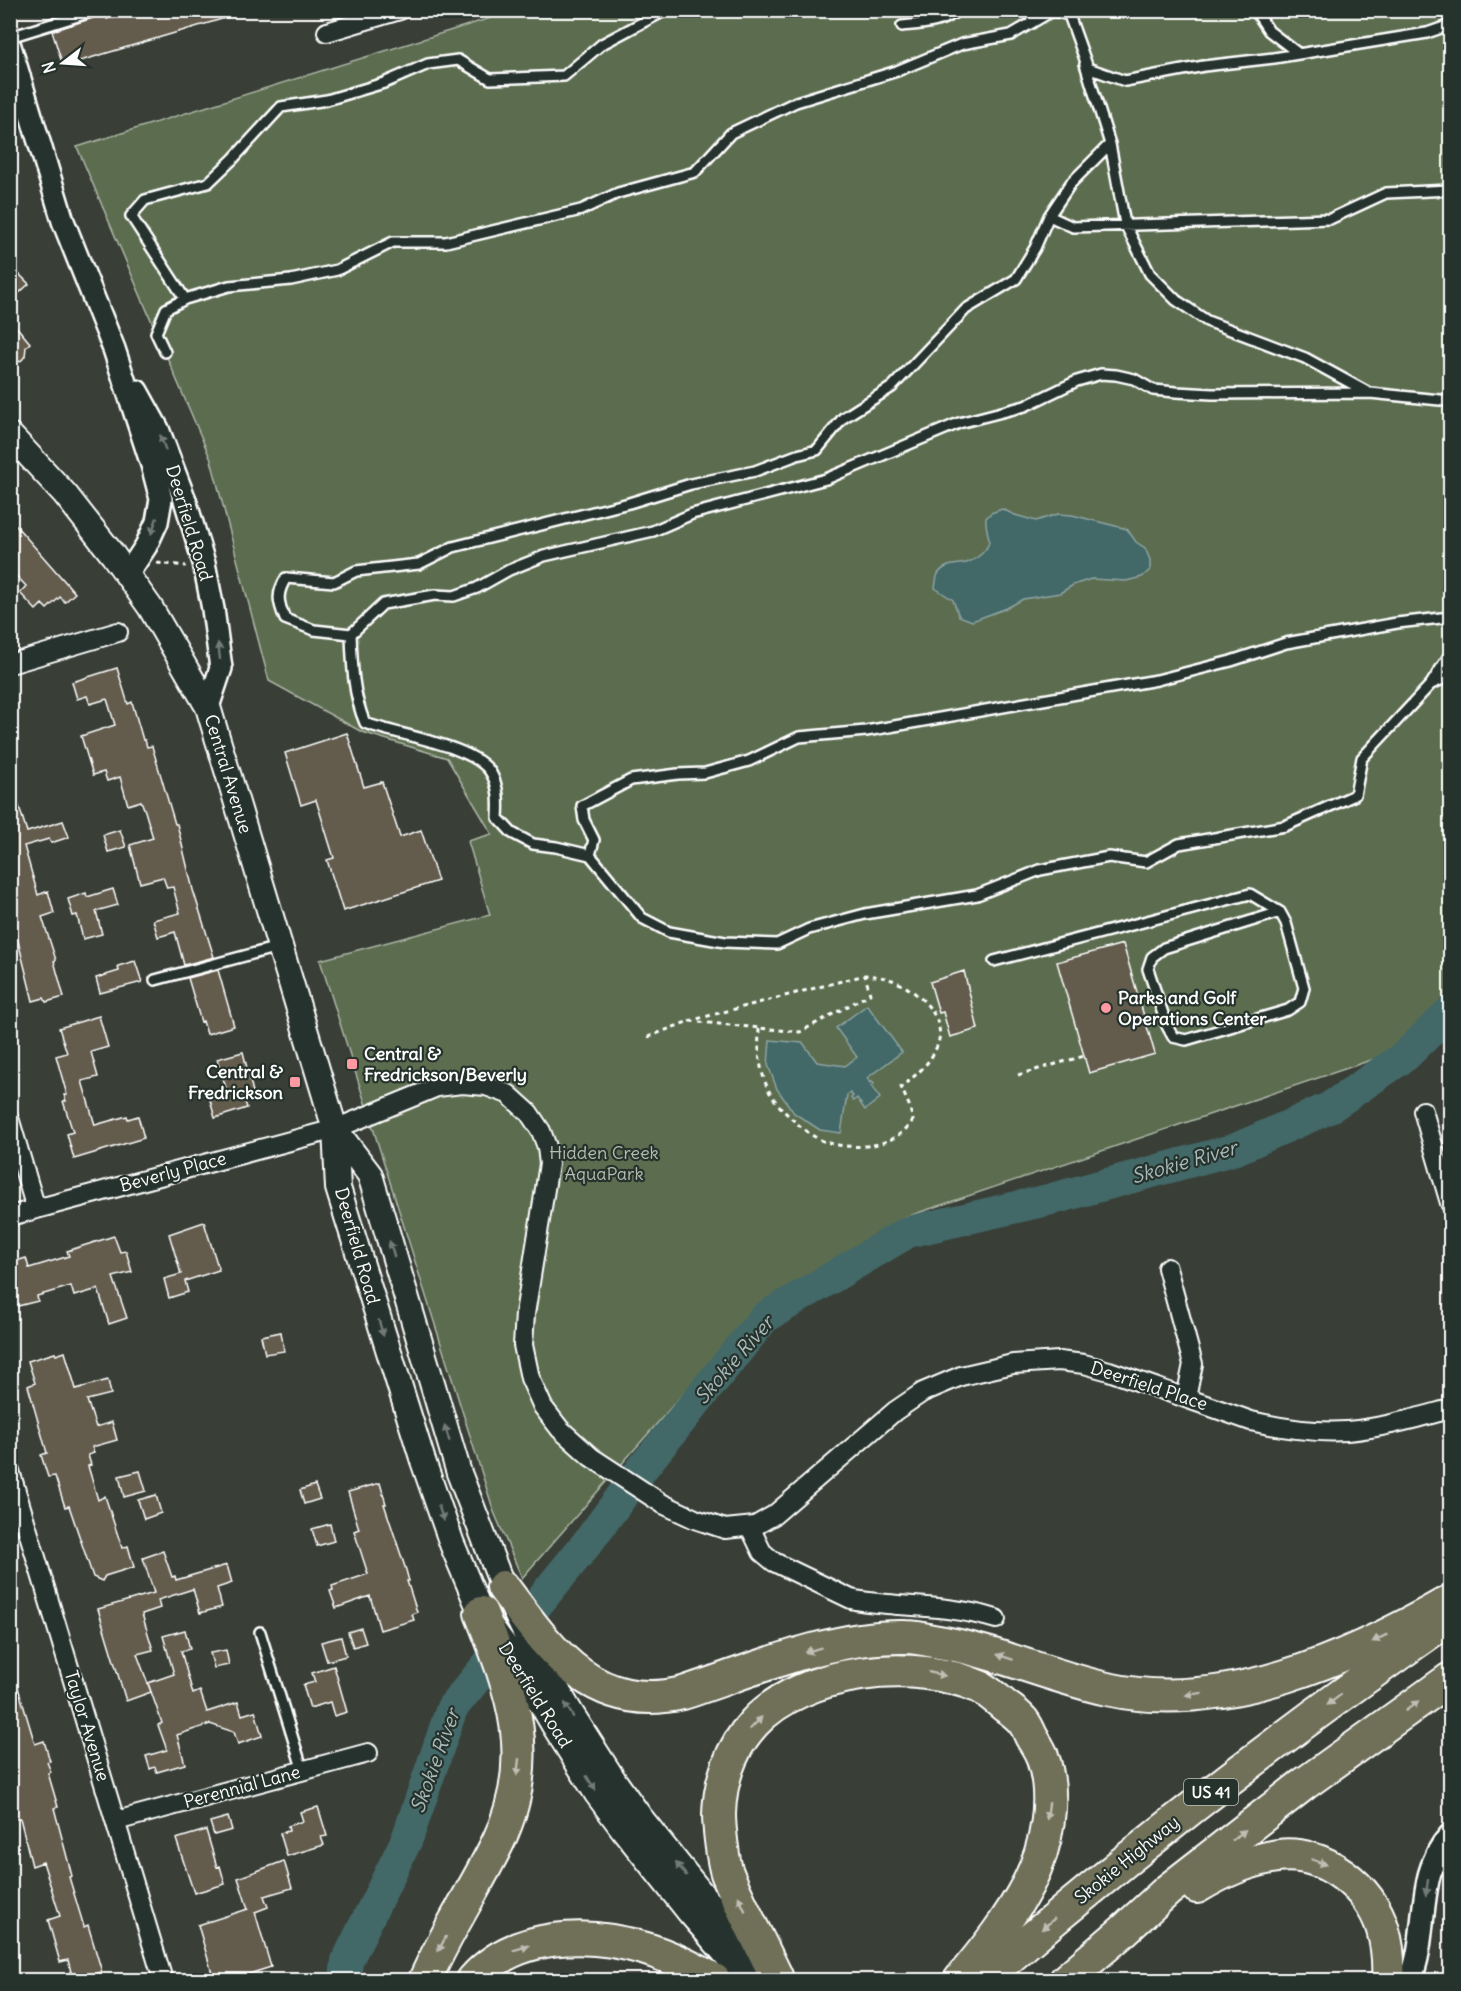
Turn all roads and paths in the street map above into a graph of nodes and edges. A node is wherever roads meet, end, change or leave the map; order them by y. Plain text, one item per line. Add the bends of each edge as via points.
1 (97, 10) edge
2 (400, 10) edge
3 (666, 10) edge
4 (958, 10) edge
5 (1031, 10) edge
6 (1255, 10) edge
7 (1066, 13) edge
8 (1032, 23) junction
9 (1450, 25) edge
10 (902, 26) dead end
11 (327, 32) dead end
12 (10, 38) edge
13 (10, 46) edge
14 (1299, 54) junction
15 (1110, 144) junction
16 (1450, 190) edge
17 (1049, 216) junction
18 (1125, 224) junction
19 (185, 299) junction
20 (114, 350) junction
21 (165, 352) dead end
22 (1370, 393) junction
23 (1450, 401) edge
24 (10, 435) edge
25 (152, 561) dead end
26 (191, 566) dead end
27 (127, 575) junction
28 (1450, 617) edge
29 (118, 632) dead end
30 (351, 634) junction
31 (1450, 654) edge
32 (10, 664) edge
33 (1450, 676) edge
34 (1431, 684) junction
35 (208, 707) junction
36 (590, 855) junction
37 (1280, 912) junction
38 (280, 946) junction
39 (994, 961) dead end
40 (865, 975) junction
41 (155, 980) dead end
42 (689, 1020) junction
43 (759, 1028) junction
44 (648, 1037) dead end
45 (1084, 1056) dead end
46 (1018, 1075) dead end
47 (1423, 1111) dead end
48 (10, 1121) edge
49 (335, 1129) junction
50 (1450, 1203) edge
51 (36, 1209) junction
52 (10, 1216) edge
53 (1167, 1268) dead end
54 (1186, 1398) junction
55 (1450, 1408) edge
56 (10, 1471) edge
57 (750, 1527) junction
58 (503, 1587) joint
59 (1450, 1601) edge
60 (482, 1613) joint
61 (1450, 1618) edge
62 (996, 1619) dead end
63 (260, 1632) dead end
64 (524, 1657) junction
65 (1450, 1679) edge
66 (368, 1753) dead end
67 (303, 1771) junction
68 (116, 1821) junction
69 (1450, 1835) edge
70 (768, 1979) edge
71 (163, 1980) edge
72 (425, 1980) edge
73 (473, 1980) edge
74 (714, 1980) edge
75 (960, 1980) edge
76 (983, 1980) edge
77 (1066, 1980) edge
78 (1388, 1980) edge
79 (1410, 1980) edge

1 - 12 lane
2 - 11 street
3 - 19 lane via 602,44 564,76 490,79 458,60 428,64 384,83 327,100 281,107 208,183 145,200 131,216
4 - 10 lane via 934,23
5 - 8 lane
6 - 14 lane via 1269,31
7 - 8 lane via 1052,11
7 - 14 lane via 1088,68 1125,81
7 - 15 lane
8 - 19 lane via 1011,35 962,45 897,71 796,102 731,133 695,172 618,193 581,210 446,242 393,242 337,270 291,280 229,286
9 - 14 lane via 1427,33
13 - 20 street, Deerfield Road via 63,221
15 - 17 lane via 1071,183
15 - 18 lane
16 - 18 lane via 1386,193 1330,219
17 - 18 lane via 1072,227
17 - 30 lane via 1016,279 966,309 892,387 843,418 817,450 755,471 691,484 453,547 418,564 356,571 334,582 286,578 278,602 285,619 314,630
18 - 22 lane via 1150,273 1176,300 1207,321 1305,358
19 - 21 lane via 166,309 156,333
20 -> 27 street, Deerfield Road via 161,499 157,522
35 -> 20 street, Deerfield Road via 221,668 204,563 158,429
22 - 23 lane
22 - 30 lane via 1176,392 1153,390 1134,379 1101,374 1025,406 959,423 826,478 692,514 653,531 544,556 454,596 435,595 383,604
24 - 27 main road, Central Avenue via 65,494
25 - 26 path
27 - 35 main road, Central Avenue
28 - 36 lane via 1286,643 1157,680 913,723 799,737 749,761 705,773 631,780 582,806 594,840
29 - 32 street
30 - 36 lane via 352,670 359,709 366,723 452,747 475,759 489,770 499,796 498,818 512,833 533,844
31 - 34 lane
33 - 34 lane
34 - 36 lane via 1362,758 1355,795 1285,826 1179,844 1146,862 1109,857 1040,870 977,896 865,914 777,944 725,942 669,932 642,918
35 - 38 main road, Central Avenue
37 - 37 lane via 1304,988 1300,1002 1288,1010 1186,1040 1173,1037 1148,969 1152,957 1164,948
37 - 39 lane via 1250,894
38 - 41 lane
38 - 49 main road, Central Avenue
40 - 42 path
40 - 43 path via 870,994 800,1032
40 - 43 path via 892,980 922,998 939,1029 939,1043 932,1058 901,1087 913,1120 896,1137 879,1145 824,1142 781,1110 760,1067
42 - 43 path
42 - 44 path
45 - 46 path
47 - 50 street
48 - 51 street
49 - 51 street, Beverly Place
49 - 57 street, Beverly Place via 437,1087 462,1084 486,1086 508,1095 529,1113 542,1131 549,1164 523,1345 530,1378 543,1407 591,1457 663,1504 725,1529
58 -> 49 main road, Deerfield Road via 459,1473 370,1175
49 -> 60 main road, Deerfield Road via 338,1188 423,1461
51 - 52 street, Beverly Place
53 - 54 street via 1193,1364
54 - 55 street, Deerfield Place via 1251,1421 1316,1430 1345,1431 1386,1425
54 - 57 street, Deerfield Place via 1084,1364 1013,1364 961,1376 923,1392 895,1411 774,1515
56 - 68 street, Taylor Avenue
57 - 62 street via 762,1552 774,1562 851,1599 942,1608
58 - 64 highway
59 -> 64 highway via 1355,1650 1312,1667 1225,1690 1184,1695 1107,1689 963,1645 908,1637 866,1638 820,1648 666,1697 646,1698 609,1690 562,1661
60 - 64 highway
61 -> 76 highway, Skokie Highway / US 41 via 1224,1781
63 - 67 lane
64 - 70 main road, Deerfield Road via 571,1713 639,1816
64 -> 72 highway via 515,1714 519,1748 514,1801 498,1842
77 -> 65 highway, US 41 via 1168,1890
66 - 67 street, Perennial Lane
67 - 68 street, Perennial Lane
68 - 71 street, Taylor Avenue
69 -> 79 street via 1430,1869
70 -> 75 highway via 726,1871 719,1816 726,1769 751,1727 778,1703 826,1681 895,1670 929,1672 962,1680 993,1695 1022,1720 1042,1756 1049,1782 1045,1836 1028,1883 991,1943
73 -> 74 highway via 513,1951 550,1940 595,1938 647,1949
77 -> 78 highway via 1195,1888 1233,1867 1280,1856 1304,1857 1325,1864 1353,1883 1372,1905 1383,1928 1389,1959

